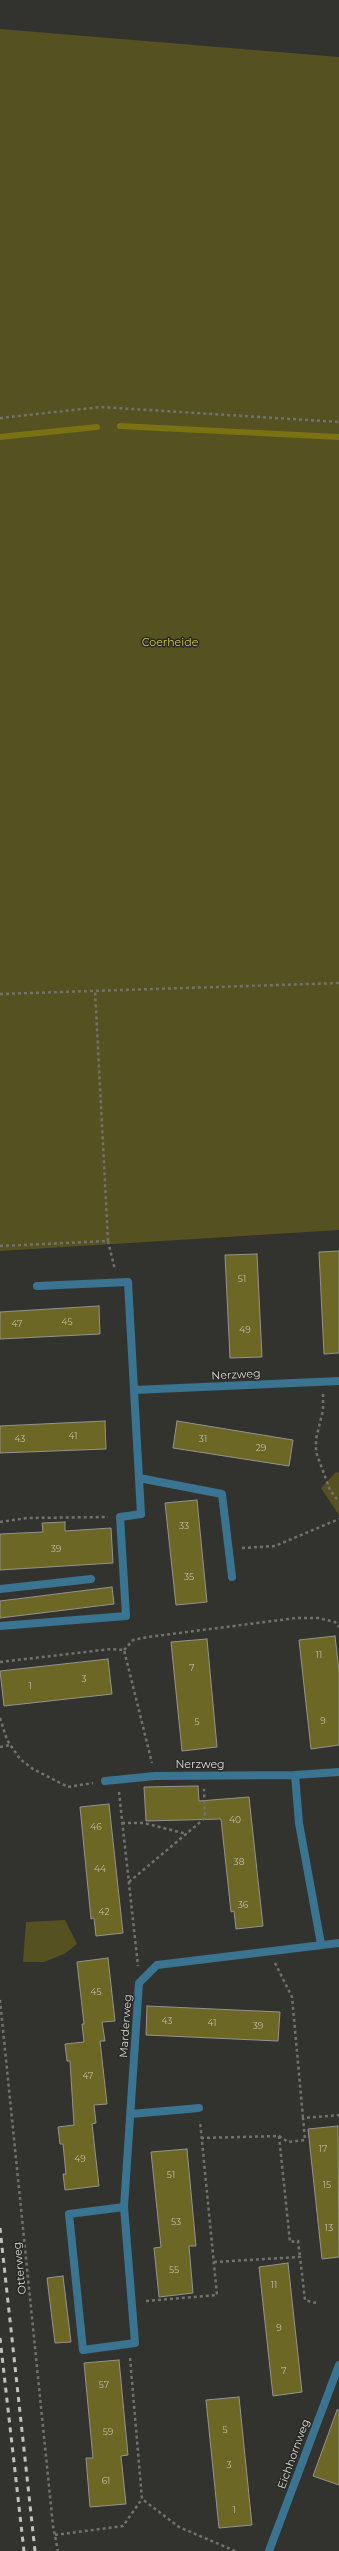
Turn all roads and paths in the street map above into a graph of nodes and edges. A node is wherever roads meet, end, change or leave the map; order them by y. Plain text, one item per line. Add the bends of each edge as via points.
1 (0, 418) edge
2 (339, 422) edge
3 (339, 983) edge
4 (95, 990) junction
5 (0, 994) edge
6 (108, 1241) junction
7 (0, 1246) edge
8 (116, 1282) junction
9 (37, 1286) dead end
10 (339, 1381) edge
11 (323, 1382) junction
12 (134, 1390) junction
13 (139, 1478) junction
14 (339, 1502) edge
15 (120, 1517) junction
16 (339, 1519) edge
17 (0, 1522) edge
18 (229, 1548) junction
19 (232, 1578) dead end
20 (91, 1579) dead end
21 (0, 1589) edge
22 (0, 1626) edge
23 (339, 1627) edge
24 (124, 1650) junction
25 (0, 1662) edge
26 (0, 1718) edge
27 (10, 1746) junction
28 (0, 1747) edge
29 (339, 1772) edge
30 (296, 1775) junction
31 (155, 1776) junction
32 (204, 1776) junction
33 (117, 1780) junction
34 (105, 1781) joint
35 (122, 1823) junction
36 (187, 1834) junction
37 (128, 1882) junction
38 (339, 1943) edge
39 (321, 1944) junction
40 (274, 1949) junction
41 (139, 1983) junction
42 (0, 2000) edge
43 (199, 2108) joint
44 (131, 2114) junction
45 (339, 2115) edge
46 (303, 2118) junction
47 (278, 2136) junction
48 (201, 2138) junction
49 (124, 2207) junction
50 (300, 2257) junction
51 (214, 2262) junction
52 (145, 2302) dead end
53 (316, 2303) dead end
54 (130, 2354) dead end
55 (339, 2365) edge
56 (142, 2498) junction
57 (55, 2535) junction
58 (58, 2551) edge
59 (235, 2551) edge
60 (269, 2551) edge

1 - 2 path via 101,407
3 - 4 path
4 - 5 path
4 - 6 path
6 - 7 path
6 - 8 path via 115,1261
8 - 9 street
8 - 12 street via 128,1282
10 - 11 street, Nerzweg
11 - 12 street, Nerzweg
11 - 14 path via 323,1410 316,1439 316,1452 330,1490
12 - 13 street
13 - 15 street via 140,1514
13 - 18 street via 222,1494
15 - 17 path via 69,1516
15 - 22 street via 126,1616
16 - 18 path via 275,1546
18 - 19 street
20 - 21 street
23 - 24 path via 335,1622 318,1618 289,1619 148,1637 133,1640
24 - 25 path via 111,1649
24 - 31 path
26 - 27 path
27 - 28 path
27 - 34 path via 20,1759 55,1782 68,1786
29 - 30 street, Nerzweg
30 - 32 street, Nerzweg
30 - 39 street via 299,1823
31 - 32 street, Nerzweg
31 - 33 street, Nerzweg
32 - 36 path via 205,1818
33 - 34 street, Nerzweg
33 - 35 path
35 - 36 path via 144,1823
35 - 37 path
36 - 37 path
37 - 41 path
38 - 39 street, Marderweg
39 - 40 street, Marderweg
40 - 41 street, Marderweg via 157,1965
40 - 46 path via 276,1967 292,1997
41 - 44 street, Marderweg
42 - 57 path, Otterweg
43 - 44 street
43 - 48 path
44 - 49 street, Marderweg
45 - 46 path
46 - 47 path via 306,2140 288,2142
47 - 48 path
47 - 50 path via 290,2242 298,2241
48 - 51 path
49 - 49 street, Marderweg via 135,2343 83,2350 69,2214
50 - 51 path
50 - 53 path via 305,2300
51 - 52 path via 217,2295
54 - 56 path
55 - 60 street, Eichhornweg
56 - 57 path via 123,2526
56 - 59 path via 179,2527
57 - 58 path, Otterweg

